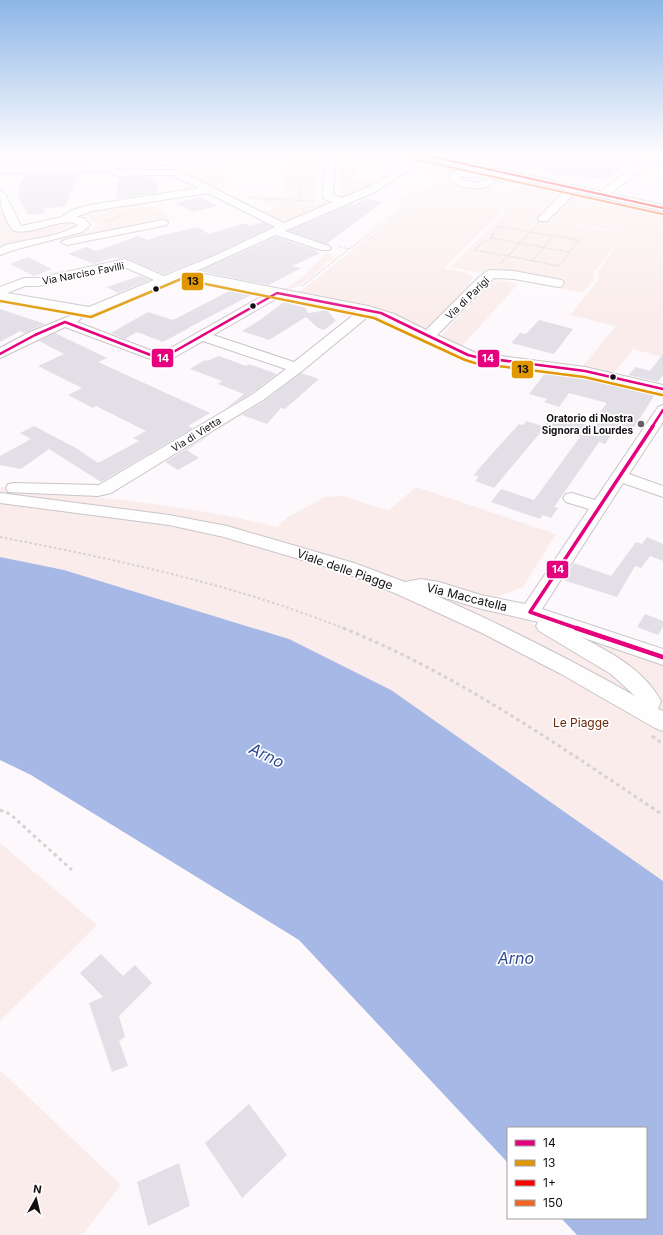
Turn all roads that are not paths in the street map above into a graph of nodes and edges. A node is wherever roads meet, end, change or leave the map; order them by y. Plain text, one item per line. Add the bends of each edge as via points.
1 (8, 211) edge
2 (81, 211) edge
3 (248, 211) edge
4 (321, 211) edge
5 (551, 211) edge
6 (66, 219) junction
7 (543, 219) dead end
8 (163, 224) dead end
9 (280, 229) junction
10 (37, 242) junction
11 (325, 248) dead end
12 (0, 252) edge
13 (180, 273) junction
14 (1, 279) edge
15 (164, 280) junction
16 (24, 282) junction
17 (558, 283) dead end
18 (0, 291) edge
19 (0, 295) edge
20 (283, 295) junction
21 (368, 310) junction
22 (90, 311) junction
23 (65, 322) junction
24 (203, 336) junction
25 (428, 336) junction
26 (0, 354) edge
27 (297, 368) junction
28 (663, 389) edge
29 (663, 410) edge
30 (620, 476) junction
31 (0, 492) edge
32 (663, 492) edge
33 (0, 498) edge
34 (572, 498) dead end
35 (600, 507) junction
36 (404, 589) junction
37 (530, 612) junction
38 (663, 657) edge
39 (653, 722) edge

1 - 6 street via 17,228 27,229
2 - 6 street
3 - 9 street
4 - 9 street
5 - 7 street
6 - 10 street via 81,220 85,226
8 - 10 street via 66,242
9 - 11 street
9 - 13 street
10 - 12 street via 10,247
13 - 15 street
13 - 20 street
14 - 16 street
15 - 16 street, Via Narciso Favilli via 125,263 38,282
15 - 22 street
16 - 18 street, Via Narciso Favilli
17 - 25 street, Via di Parigi via 514,275 491,274
19 - 22 street
20 - 21 street
20 - 24 street
21 - 25 street via 389,316
21 - 27 street, Via di Vietta
22 - 23 street
23 - 24 street via 161,359
23 - 26 street
24 - 27 street
25 - 28 street via 468,355 481,358 585,371
27 - 31 street, Via di Vietta via 258,397 105,489 98,491 10,488
29 - 30 street
30 - 32 street
30 - 35 street
33 - 36 street, Viale delle Piagge via 147,516 227,532 347,567
34 - 35 street
35 - 37 street
36 - 37 street, Via Maccatella via 430,586 478,601
36 - 39 street, Viale delle Piagge via 487,626 568,668
37 - 38 street
37 - 39 street, Via Maccatella via 538,621 632,679 650,701

